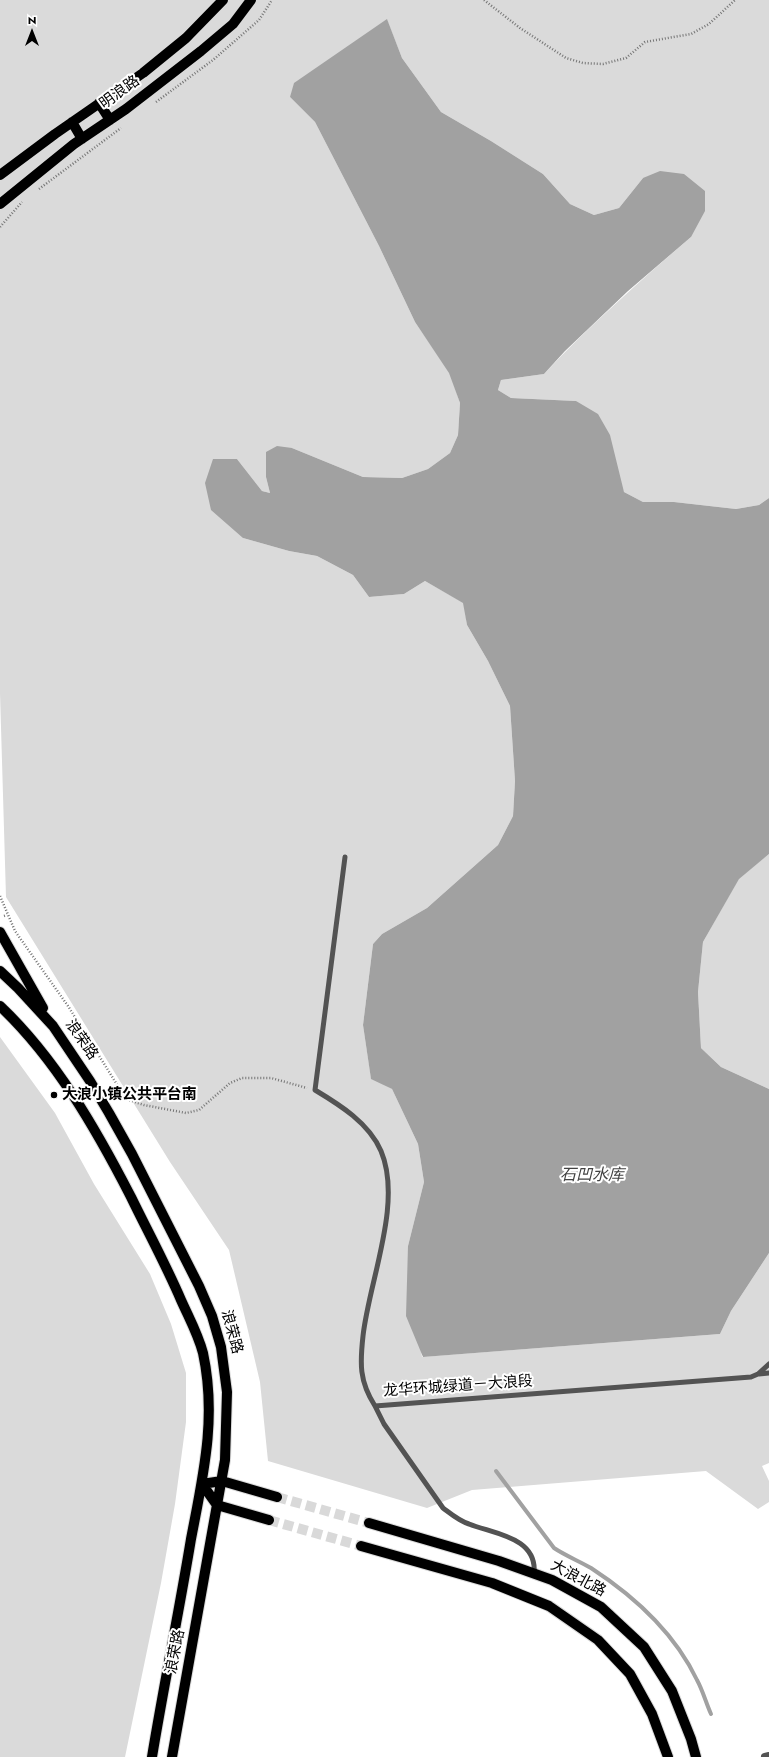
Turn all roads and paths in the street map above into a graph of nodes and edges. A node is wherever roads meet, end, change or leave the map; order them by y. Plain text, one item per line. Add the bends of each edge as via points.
1 (223, 0) edge
2 (251, 0) edge
3 (484, 0) edge
4 (735, 0) edge
5 (99, 103) junction
6 (110, 120) junction
7 (72, 122) junction
8 (82, 139) junction
9 (0, 175) edge
10 (0, 204) edge
11 (345, 857) dead end
12 (0, 896) edge
13 (7, 915) junction
14 (4, 916) dead end
15 (0, 932) edge
16 (0, 971) edge
17 (0, 1006) edge
18 (53, 1026) junction
19 (315, 1090) junction
20 (769, 1364) edge
21 (769, 1373) edge
22 (758, 1374) junction
23 (374, 1406) junction
24 (222, 1481) junction
25 (202, 1484) junction
26 (277, 1497) tunnel mouth
27 (218, 1506) junction
28 (269, 1520) tunnel mouth
29 (369, 1524) tunnel mouth
30 (361, 1546) tunnel mouth
31 (534, 1574) junction
32 (769, 1756) edge
33 (152, 1757) edge
34 (172, 1757) edge
35 (668, 1757) edge
36 (696, 1757) edge
37 (766, 1757) edge

1 - 5 main road, 明浪路 via 186,38 143,73
2 - 6 main road, 明浪路 via 233,24
3 - 4 path via 520,28 566,58 583,63 603,64 626,58 645,42 691,34 709,24
5 - 6 main road
5 - 7 main road, 明浪路
6 - 8 main road, 明浪路
7 - 8 main road
7 - 9 main road, 明浪路
8 - 10 main road, 明浪路
11 - 19 lane
12 - 13 path
13 - 14 path
13 - 19 path via 126,1099 186,1113 199,1110 230,1083 242,1078 270,1078
15 - 18 main road
16 - 18 main road, 浪荣路
17 - 25 main road, 浪荣路 via 36,1046 82,1109 108,1152 198,1336 206,1372 209,1407 206,1464
18 - 24 main road, 浪荣路 via 90,1081 132,1154 212,1316 221,1347 227,1392
19 - 23 lane, 龙华环城绿道－大浪段 via 352,1114 372,1136 381,1151 388,1182 385,1227 365,1315 361,1355 366,1392
20 - 22 lane
21 - 22 lane, 龙华环城绿道－大浪段
22 - 23 lane, 龙华环城绿道－大浪段 via 750,1377
23 - 31 lane via 443,1508 468,1524 509,1536 520,1542 533,1559
24 - 25 main road
24 - 26 main road
24 - 27 main road, 浪荣路
25 - 27 main road
25 - 33 main road, 浪荣路
27 - 28 main road
27 - 34 main road, 浪荣路
29 - 31 main road, 大浪北路 via 499,1561
30 - 35 main road via 492,1583 549,1606 598,1640 630,1674 652,1714
31 - 36 main road, 大浪北路 via 552,1580 601,1607 644,1647 672,1691
32 - 37 street

